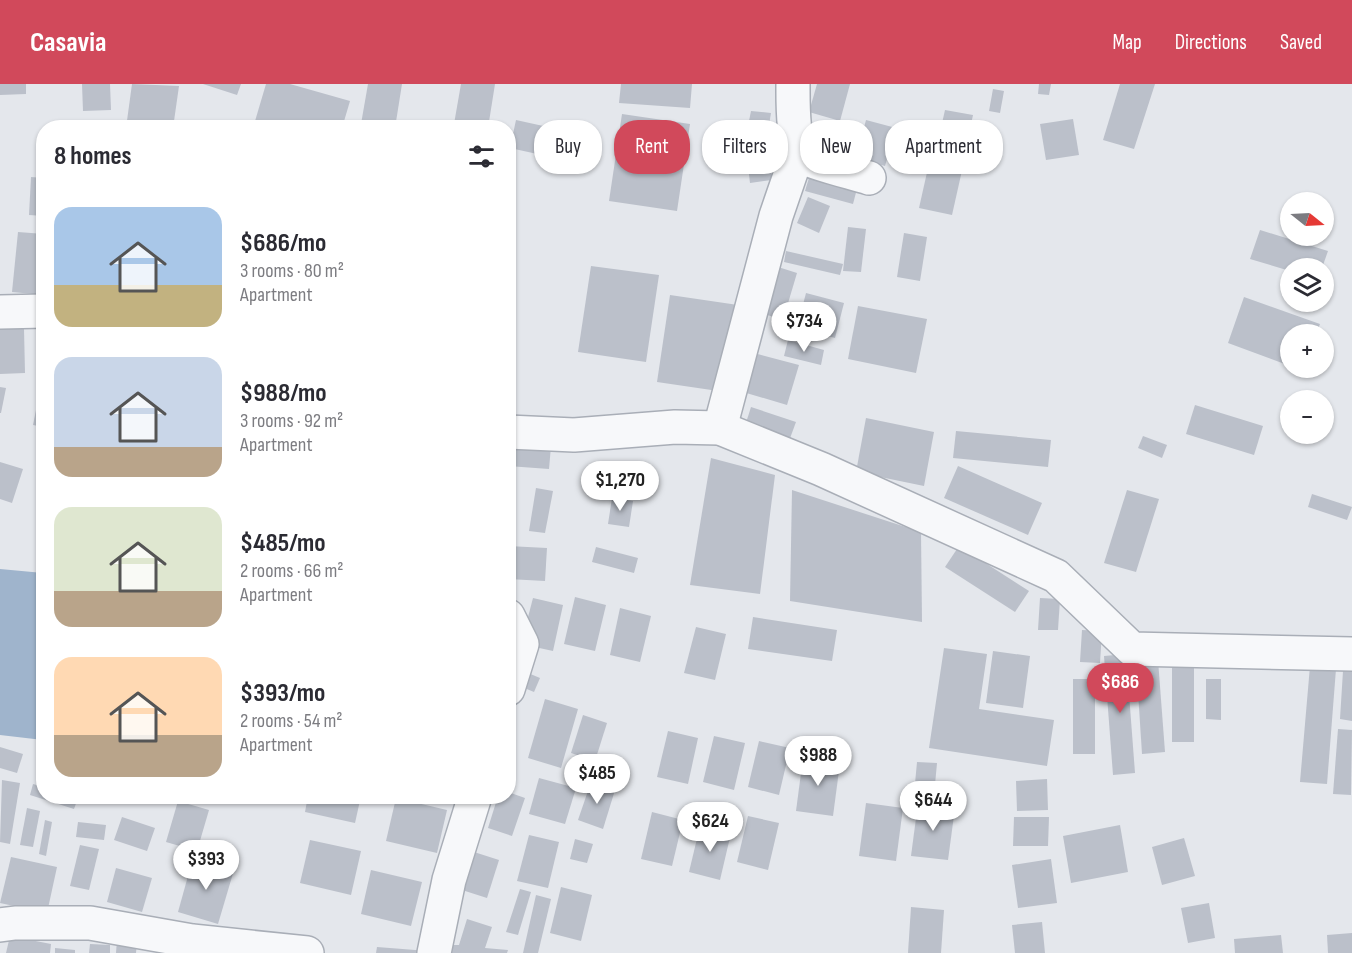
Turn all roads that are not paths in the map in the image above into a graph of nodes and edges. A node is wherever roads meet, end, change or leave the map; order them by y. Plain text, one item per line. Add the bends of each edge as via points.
1 (793, 84) edge
2 (799, 149) junction
3 (869, 178) dead end
4 (36, 311) edge
5 (0, 312) edge
6 (720, 428) junction
7 (516, 432) edge
8 (516, 633) edge
9 (1352, 654) edge
10 (516, 664) edge
11 (472, 804) edge
12 (0, 925) edge
13 (307, 953) edge
14 (434, 953) edge

1 - 2 street
2 - 3 street via 806,159
2 - 6 street via 776,216
4 - 5 street
6 - 7 street via 675,427 574,435
6 - 9 street via 821,469 1056,576 1132,649
8 - 10 street via 522,645
11 - 14 street via 448,880
12 - 13 street via 90,923 192,941

